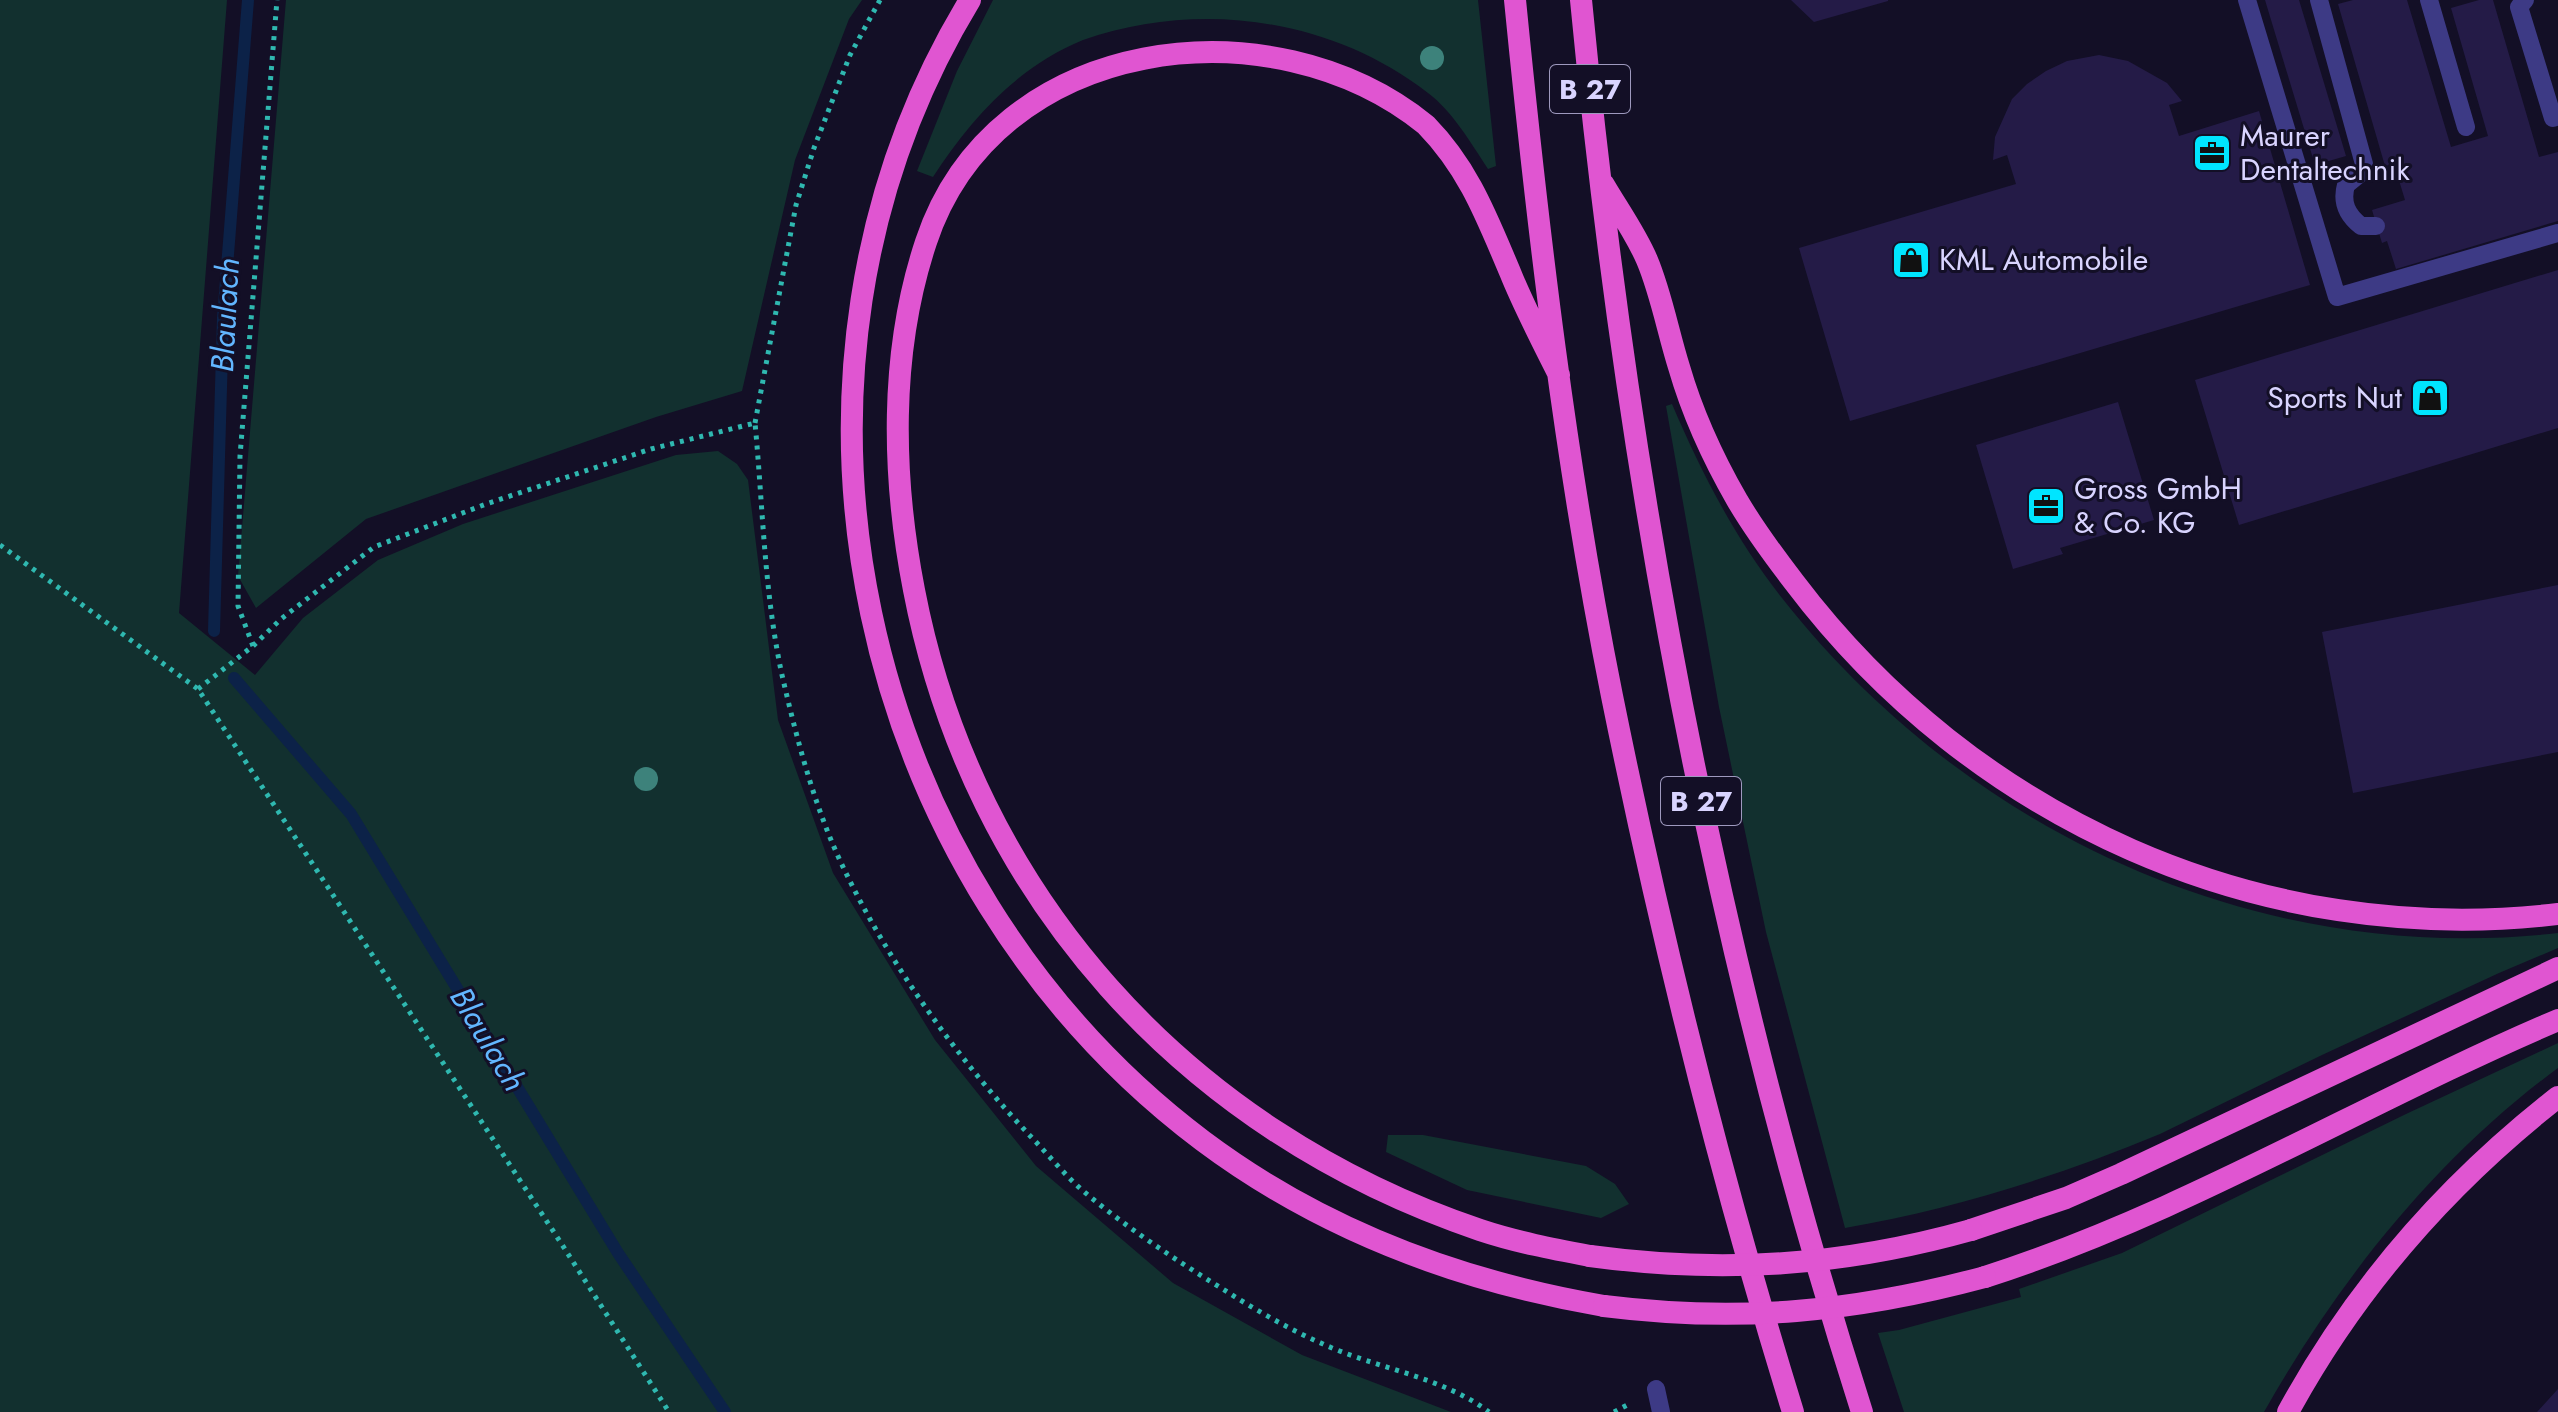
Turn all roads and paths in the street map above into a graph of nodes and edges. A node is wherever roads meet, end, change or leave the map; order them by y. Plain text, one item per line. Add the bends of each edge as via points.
1 (277, 0) edge
2 (880, 0) edge
3 (970, 0) edge
4 (1515, 0) edge
5 (1581, 0) edge
6 (2247, 0) edge
7 (2319, 0) edge
8 (2429, 0) edge
9 (2525, 0) edge
10 (2558, 116) edge
11 (2466, 127) dead end
12 (1599, 177) junction
13 (2376, 226) dead end
14 (2558, 233) edge
15 (1559, 375) junction
16 (755, 423) junction
17 (0, 545) edge
18 (253, 646) junction
19 (198, 689) junction
20 (2558, 914) edge
21 (2558, 968) edge
22 (2558, 1020) edge
23 (2558, 1097) edge
24 (1656, 1389) dead end
25 (669, 1412) edge
26 (1489, 1412) edge
27 (1661, 1412) edge
28 (1793, 1412) edge
29 (1862, 1412) edge
30 (2288, 1412) edge

1 - 18 path via 240,456 238,606
2 - 16 path via 850,55 796,205
3 - 22 highway, bridge via 926,83 897,159 876,228 860,315 853,387 854,504 884,674 939,818 1013,946 1122,1071 1202,1140 1273,1188 1382,1244 1514,1289 1604,1306 1707,1314 1800,1313 1924,1293 2090,1241
4 - 15 highway, B 27
5 - 12 highway, B 27
6 - 14 lane via 2337,297
7 - 13 lane via 2364,164 2346,185 2344,204 2361,226
8 - 11 lane
9 - 10 lane via 2519,7 2553,118
12 - 20 highway via 1647,259 1680,372 1738,501 1851,651 1939,734 2063,818 2152,858 2263,895 2365,915 2490,919
12 - 29 highway, B 27 via 1636,448 1695,774 1785,1156
15 - 21 highway, bridge via 1486,212 1434,134 1398,100 1331,62 1261,41 1164,41 1111,54 1067,74 1002,120 965,165 927,239 910,302 901,367 899,487 921,627 958,745 1021,871 1128,1010 1214,1089 1328,1165 1484,1231 1590,1256 1695,1266 1792,1264 1913,1246 2066,1198
15 - 28 highway, B 27 via 1611,692 1648,868 1718,1156
16 - 18 path via 621,459 374,547
16 - 26 path via 769,599 810,781 844,870 885,944 955,1049 1081,1189 1169,1256 1324,1345 1431,1383
17 - 19 path
18 - 19 path
19 - 25 path
23 - 30 highway via 2487,1157 2394,1254 2324,1351
24 - 27 lane

